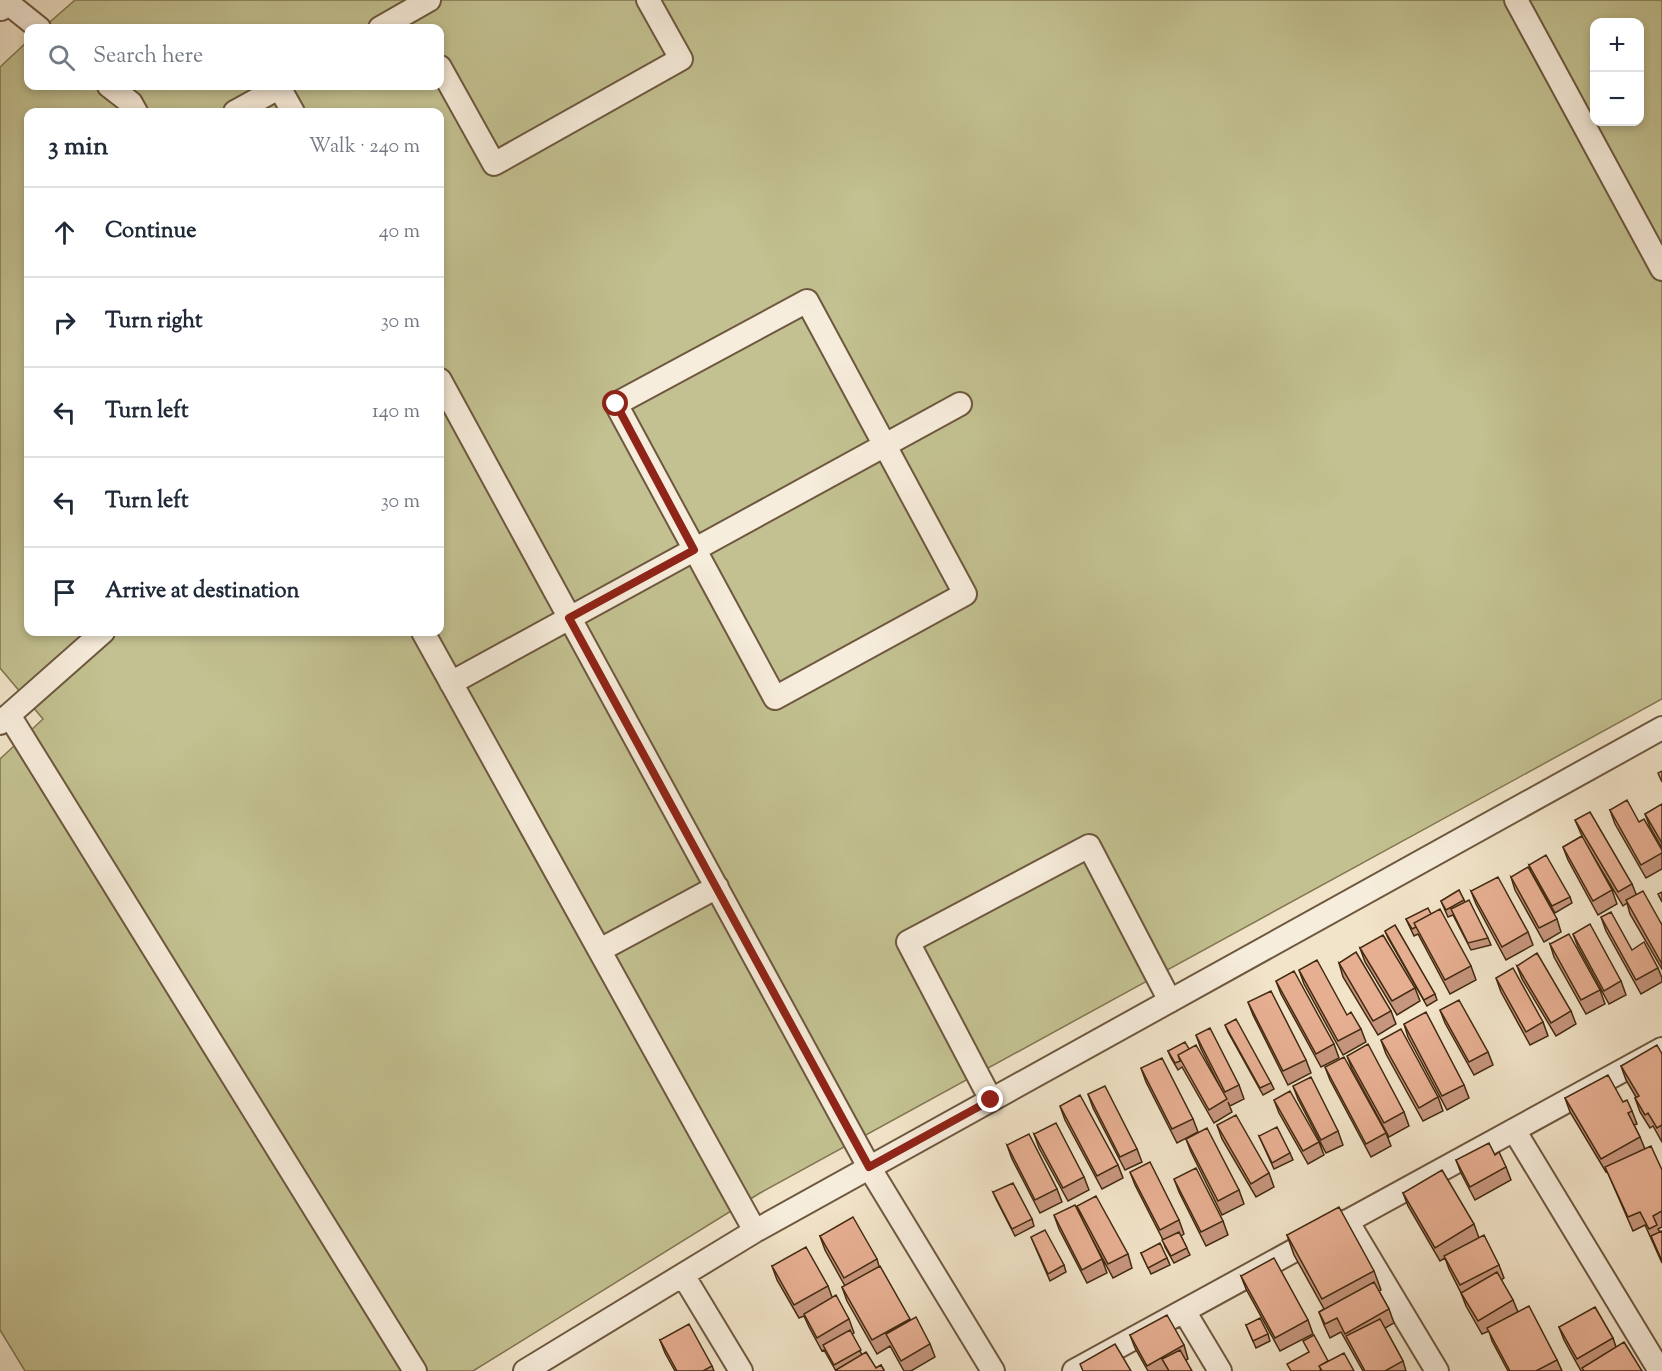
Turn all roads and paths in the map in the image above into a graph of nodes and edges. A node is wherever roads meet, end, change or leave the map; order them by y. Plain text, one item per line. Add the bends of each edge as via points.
1 (429, 0) edge
2 (648, 0) edge
3 (1516, 0) edge
4 (4, 2) edge
5 (413, 20) edge
6 (34, 24) edge
7 (396, 24) edge
8 (444, 74) edge
9 (114, 90) edge
10 (273, 90) edge
11 (282, 90) edge
12 (134, 108) edge
13 (242, 108) edge
14 (291, 108) edge
15 (1662, 269) edge
16 (444, 387) edge
17 (960, 404) dead end
18 (885, 446) junction
19 (694, 550) junction
20 (569, 618) junction
21 (98, 636) edge
22 (425, 636) edge
23 (452, 683) junction
24 (5, 719) edge
25 (1662, 728) edge
26 (717, 887) junction
27 (600, 950) junction
28 (1170, 1000) junction
29 (1662, 1049) edge
30 (991, 1100) junction
31 (1514, 1130) junction
32 (869, 1167) junction
33 (1347, 1221) junction
34 (755, 1231) junction
35 (683, 1275) junction
36 (1184, 1311) junction
37 (415, 1371) edge
38 (525, 1371) edge
39 (741, 1371) edge
40 (993, 1371) edge
41 (1074, 1371) edge
42 (1220, 1371) edge
43 (1437, 1371) edge
44 (1660, 1371) edge

1 - 5 street
2 - 8 street via 681,59 494,164
3 - 15 street
4 - 6 street
5 - 7 street
9 - 12 street
10 - 13 street
11 - 14 street
16 - 20 street
17 - 18 street
18 - 19 street
18 - 19 street via 807,301 616,404
18 - 19 street via 965,594 955,600 775,698
19 - 20 street
20 - 23 street
20 - 26 street
21 - 24 street
22 - 23 street
23 - 27 street
24 - 37 street
25 - 28 street
26 - 27 street
26 - 32 street
27 - 34 street
28 - 30 street
28 - 30 street via 1089,846 908,942
29 - 31 street
30 - 32 street
31 - 33 street
31 - 44 street
32 - 34 street
32 - 40 street
33 - 36 street
33 - 43 street
34 - 35 street
35 - 38 street
35 - 39 street
36 - 41 street
36 - 42 street

